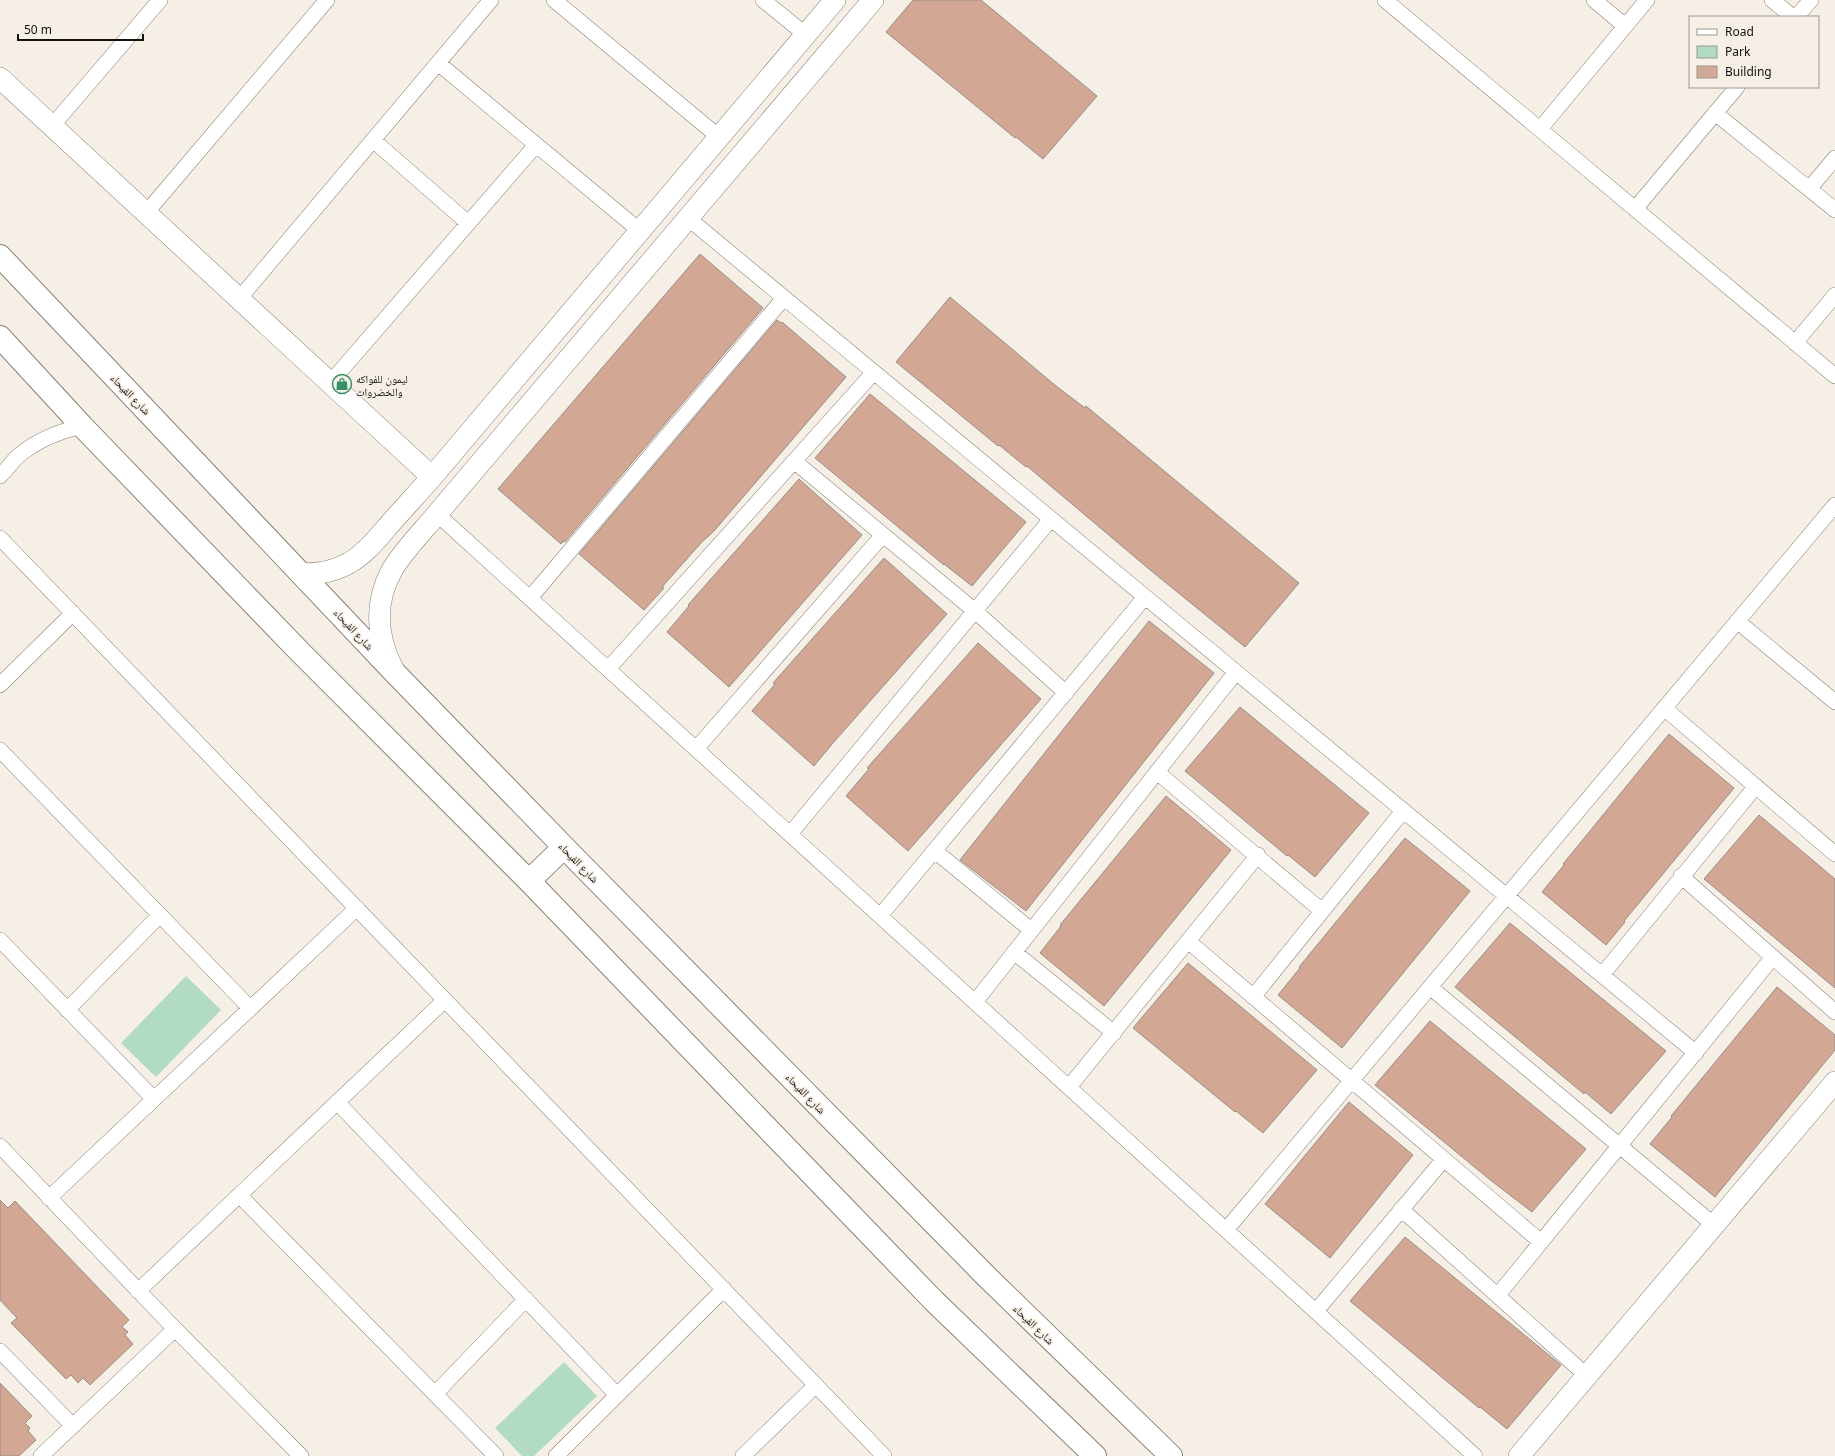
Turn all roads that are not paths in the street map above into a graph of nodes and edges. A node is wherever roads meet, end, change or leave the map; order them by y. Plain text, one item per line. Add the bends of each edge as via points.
1 (160, 0) edge
2 (327, 0) edge
3 (491, 0) edge
4 (554, 0) edge
5 (763, 0) edge
6 (835, 0) edge
7 (873, 0) edge
8 (1385, 0) edge
9 (1594, 0) edge
10 (1647, 0) edge
11 (1772, 0) edge
12 (1811, 0) edge
13 (1792, 16) edge
14 (1797, 16) edge
15 (1625, 26) junction
16 (806, 35) junction
17 (438, 63) junction
18 (0, 78) edge
19 (1736, 88) edge
20 (1715, 113) junction
21 (52, 126) junction
22 (1540, 129) junction
23 (719, 137) junction
24 (373, 140) junction
25 (536, 145) junction
26 (1835, 158) edge
27 (1809, 189) junction
28 (1635, 208) junction
29 (1835, 210) edge
30 (146, 213) junction
31 (689, 219) junction
32 (468, 223) junction
33 (640, 231) junction
34 (0, 256) edge
35 (1835, 295) edge
36 (784, 298) junction
37 (239, 299) junction
38 (571, 313) junction
39 (593, 332) junction
40 (1795, 342) junction
41 (2, 345) edge
42 (874, 372) junction
43 (1835, 376) edge
44 (330, 383) junction
45 (82, 426) junction
46 (794, 461) junction
47 (0, 476) edge
48 (432, 477) junction
49 (1835, 505) edge
50 (437, 514) junction
51 (1051, 519) junction
52 (882, 535) junction
53 (0, 538) edge
54 (301, 574) junction
55 (1145, 597) junction
56 (530, 598) junction
57 (975, 611) junction
58 (73, 613) junction
59 (1737, 622) junction
60 (608, 670) junction
61 (1236, 672) junction
62 (395, 673) junction
63 (0, 685) edge
64 (1066, 693) junction
65 (1835, 700) edge
66 (1664, 708) junction
67 (696, 749) junction
68 (0, 750) edge
69 (1157, 772) junction
70 (1756, 786) junction
71 (1404, 811) junction
72 (790, 834) junction
73 (564, 847) junction
74 (934, 851) junction
75 (1835, 854) edge
76 (1258, 856) junction
77 (1681, 876) junction
78 (529, 881) junction
79 (1506, 896) junction
80 (356, 908) junction
81 (1322, 911) junction
82 (160, 915) junction
83 (880, 916) junction
84 (1031, 930) junction
85 (0, 940) edge
86 (1188, 941) junction
87 (1014, 952) junction
88 (1773, 958) junction
89 (1602, 975) junction
90 (1430, 987) junction
91 (1253, 997) junction
92 (445, 1000) junction
93 (975, 1002) junction
94 (250, 1008) junction
95 (67, 1010) junction
96 (1835, 1012) edge
97 (1114, 1033) junction
98 (1696, 1053) junction
99 (1352, 1081) junction
100 (1835, 1082) edge
101 (1069, 1087) junction
102 (154, 1099) junction
103 (337, 1102) junction
104 (0, 1146) edge
105 (1620, 1146) junction
106 (1444, 1159) junction
107 (239, 1195) junction
108 (49, 1198) junction
109 (1401, 1209) junction
110 (1714, 1225) junction
111 (1226, 1230) junction
112 (1541, 1242) junction
113 (724, 1289) junction
114 (138, 1291) junction
115 (1498, 1295) junction
116 (526, 1299) junction
117 (1316, 1311) junction
118 (175, 1329) junction
119 (0, 1350) edge
120 (1587, 1376) junction
121 (816, 1385) junction
122 (435, 1394) junction
123 (618, 1395) junction
124 (73, 1426) junction
125 (41, 1456) edge
126 (301, 1456) edge
127 (496, 1456) edge
128 (556, 1456) edge
129 (743, 1456) edge
130 (884, 1456) edge
131 (1095, 1456) edge
132 (1171, 1456) edge
133 (1475, 1456) edge
134 (1519, 1456) edge

1 - 21 street
2 - 30 street
3 - 17 street
4 - 23 street
5 - 16 street
6 - 16 street
7 - 31 street
8 - 22 street
9 - 15 street
10 - 15 street
11 - 13 street
12 - 14 street
15 - 22 street
16 - 23 street
17 - 24 street
17 - 25 street
18 - 21 street
19 - 20 street
20 - 27 street
20 - 28 street
21 - 30 street
22 - 28 street
23 - 33 street
24 - 32 street
24 - 37 street
25 - 32 street
25 - 33 street
26 - 27 street
27 - 29 street
28 - 40 street
30 - 37 street
31 - 36 street
31 - 39 street
32 - 44 street
33 - 38 street
34 - 54 highway, شارع الفيحاء
35 - 40 street
36 - 42 street
36 - 56 street
37 - 44 street
38 - 39 street
38 - 48 street
39 - 50 street
40 - 43 street
41 - 45 highway
42 - 46 street
42 - 51 street
44 - 48 street
45 - 47 street via 46,437 30,447
45 - 78 highway via 305,656
46 - 52 street
46 - 60 street
48 - 54 street via 362,555 334,570 318,574
49 - 59 street
50 - 56 street
50 - 62 street via 391,571 382,595 379,630 388,660
51 - 55 street
51 - 57 street
52 - 57 street
52 - 67 street
53 - 58 street
54 - 62 highway, شارع الفيحاء
55 - 61 street
55 - 64 street
56 - 60 street
57 - 64 street
57 - 72 street
58 - 63 street
58 - 80 street
59 - 65 street
59 - 66 street
60 - 67 street
61 - 69 street
61 - 71 street
62 - 73 highway, شارع الفيحاء
64 - 74 street
66 - 70 street
66 - 79 street
67 - 72 street
68 - 82 street
69 - 76 street
69 - 84 street
70 - 75 street
70 - 77 street
71 - 79 street
71 - 81 street
72 - 83 street
73 - 78 highway
73 - 132 highway, شارع الفيحاء via 986,1276
74 - 83 street
74 - 84 street
76 - 81 street
76 - 86 street
77 - 88 street
77 - 89 street
78 - 131 highway via 934,1301
79 - 89 street
79 - 90 street
80 - 92 street
80 - 94 street
81 - 91 street
82 - 94 street
82 - 95 street
83 - 93 street
84 - 87 street
85 - 95 street
86 - 91 street
86 - 97 street
87 - 93 street
87 - 97 street
88 - 96 street
88 - 98 street
89 - 98 street
90 - 99 street
90 - 105 street
91 - 99 street
92 - 103 street
92 - 113 street
93 - 101 street
94 - 102 street
95 - 102 street
97 - 101 street
98 - 105 street
99 - 106 street
99 - 111 street
100 - 110 street
101 - 111 street
102 - 108 street
103 - 107 street
103 - 116 street
104 - 108 street
105 - 110 street
105 - 112 street
106 - 109 street
106 - 112 street
107 - 114 street
107 - 122 street
108 - 114 street
109 - 115 street
109 - 117 street
110 - 120 street
111 - 117 street
112 - 115 street
113 - 121 street
113 - 123 street
114 - 118 street
115 - 120 street
116 - 122 street
116 - 123 street
117 - 133 street
118 - 124 street
118 - 126 street
119 - 124 street
120 - 134 street
121 - 129 street
121 - 130 street
122 - 127 street
123 - 128 street
124 - 125 street

